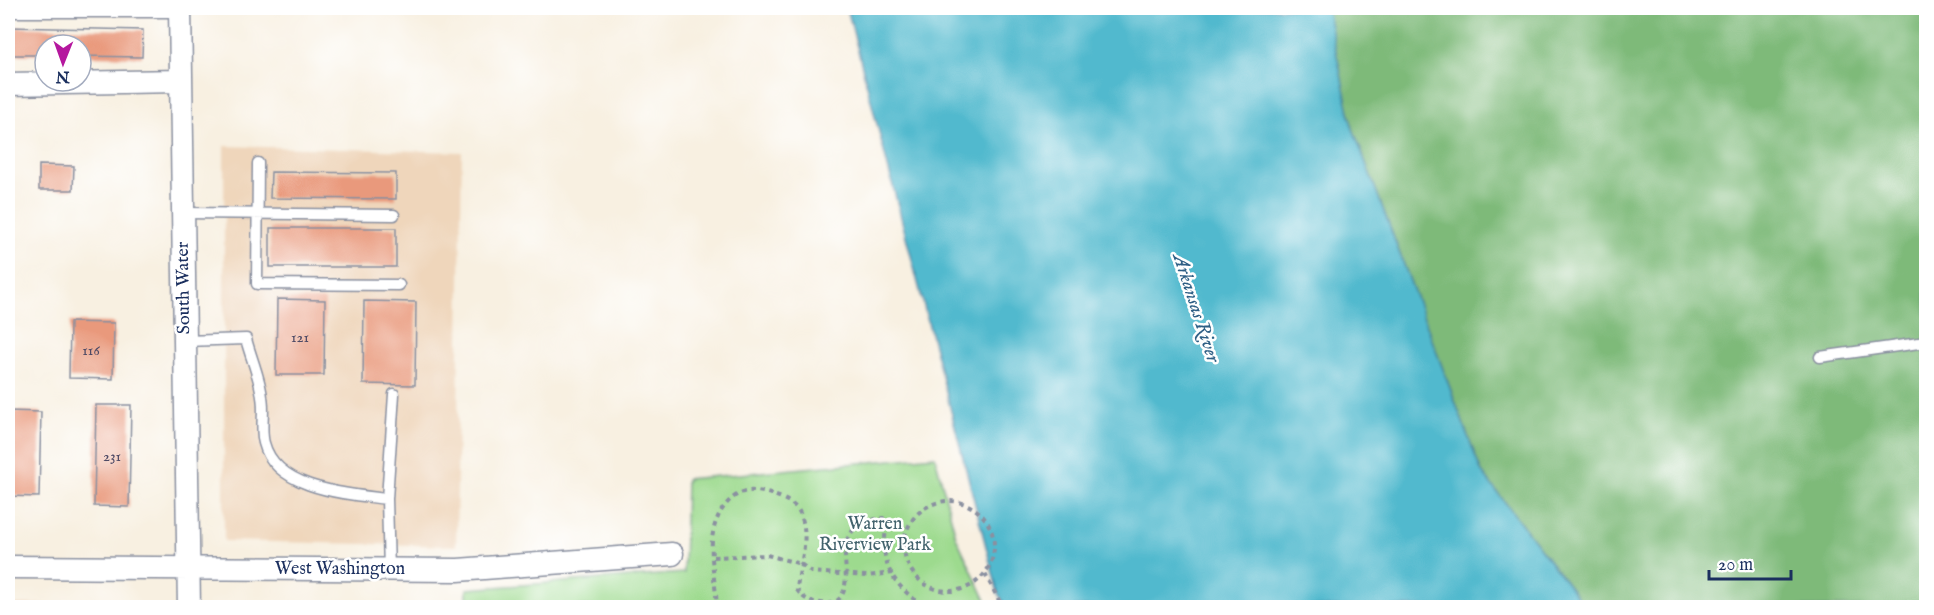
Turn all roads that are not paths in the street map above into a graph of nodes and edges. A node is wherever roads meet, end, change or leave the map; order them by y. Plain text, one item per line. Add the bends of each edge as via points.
1 (180, 10) edge
2 (8, 12) edge
3 (180, 81) junction
4 (8, 84) edge
5 (258, 163) dead end
6 (183, 213) junction
7 (258, 214) junction
8 (394, 215) dead end
9 (399, 285) dead end
10 (185, 341) junction
11 (1926, 342) edge
12 (1820, 357) dead end
13 (394, 394) dead end
14 (387, 499) junction
15 (672, 554) dead end
16 (8, 567) edge
17 (190, 568) junction
18 (389, 570) junction
19 (189, 608) edge

1 - 2 lane
1 - 3 street, South Water
3 - 4 street
3 - 6 street, South Water
5 - 7 lane
6 - 7 lane
6 - 10 street, South Water
7 - 8 lane
7 - 9 lane via 257,284
10 - 14 lane via 246,339 262,396 264,443 277,468 303,482 347,494
10 - 17 street, South Water
11 - 12 lane
13 - 14 lane
14 - 18 lane
15 - 18 street, West Washington via 458,570
16 - 17 street, West Washington
17 - 18 street, West Washington
17 - 19 street, South Water

